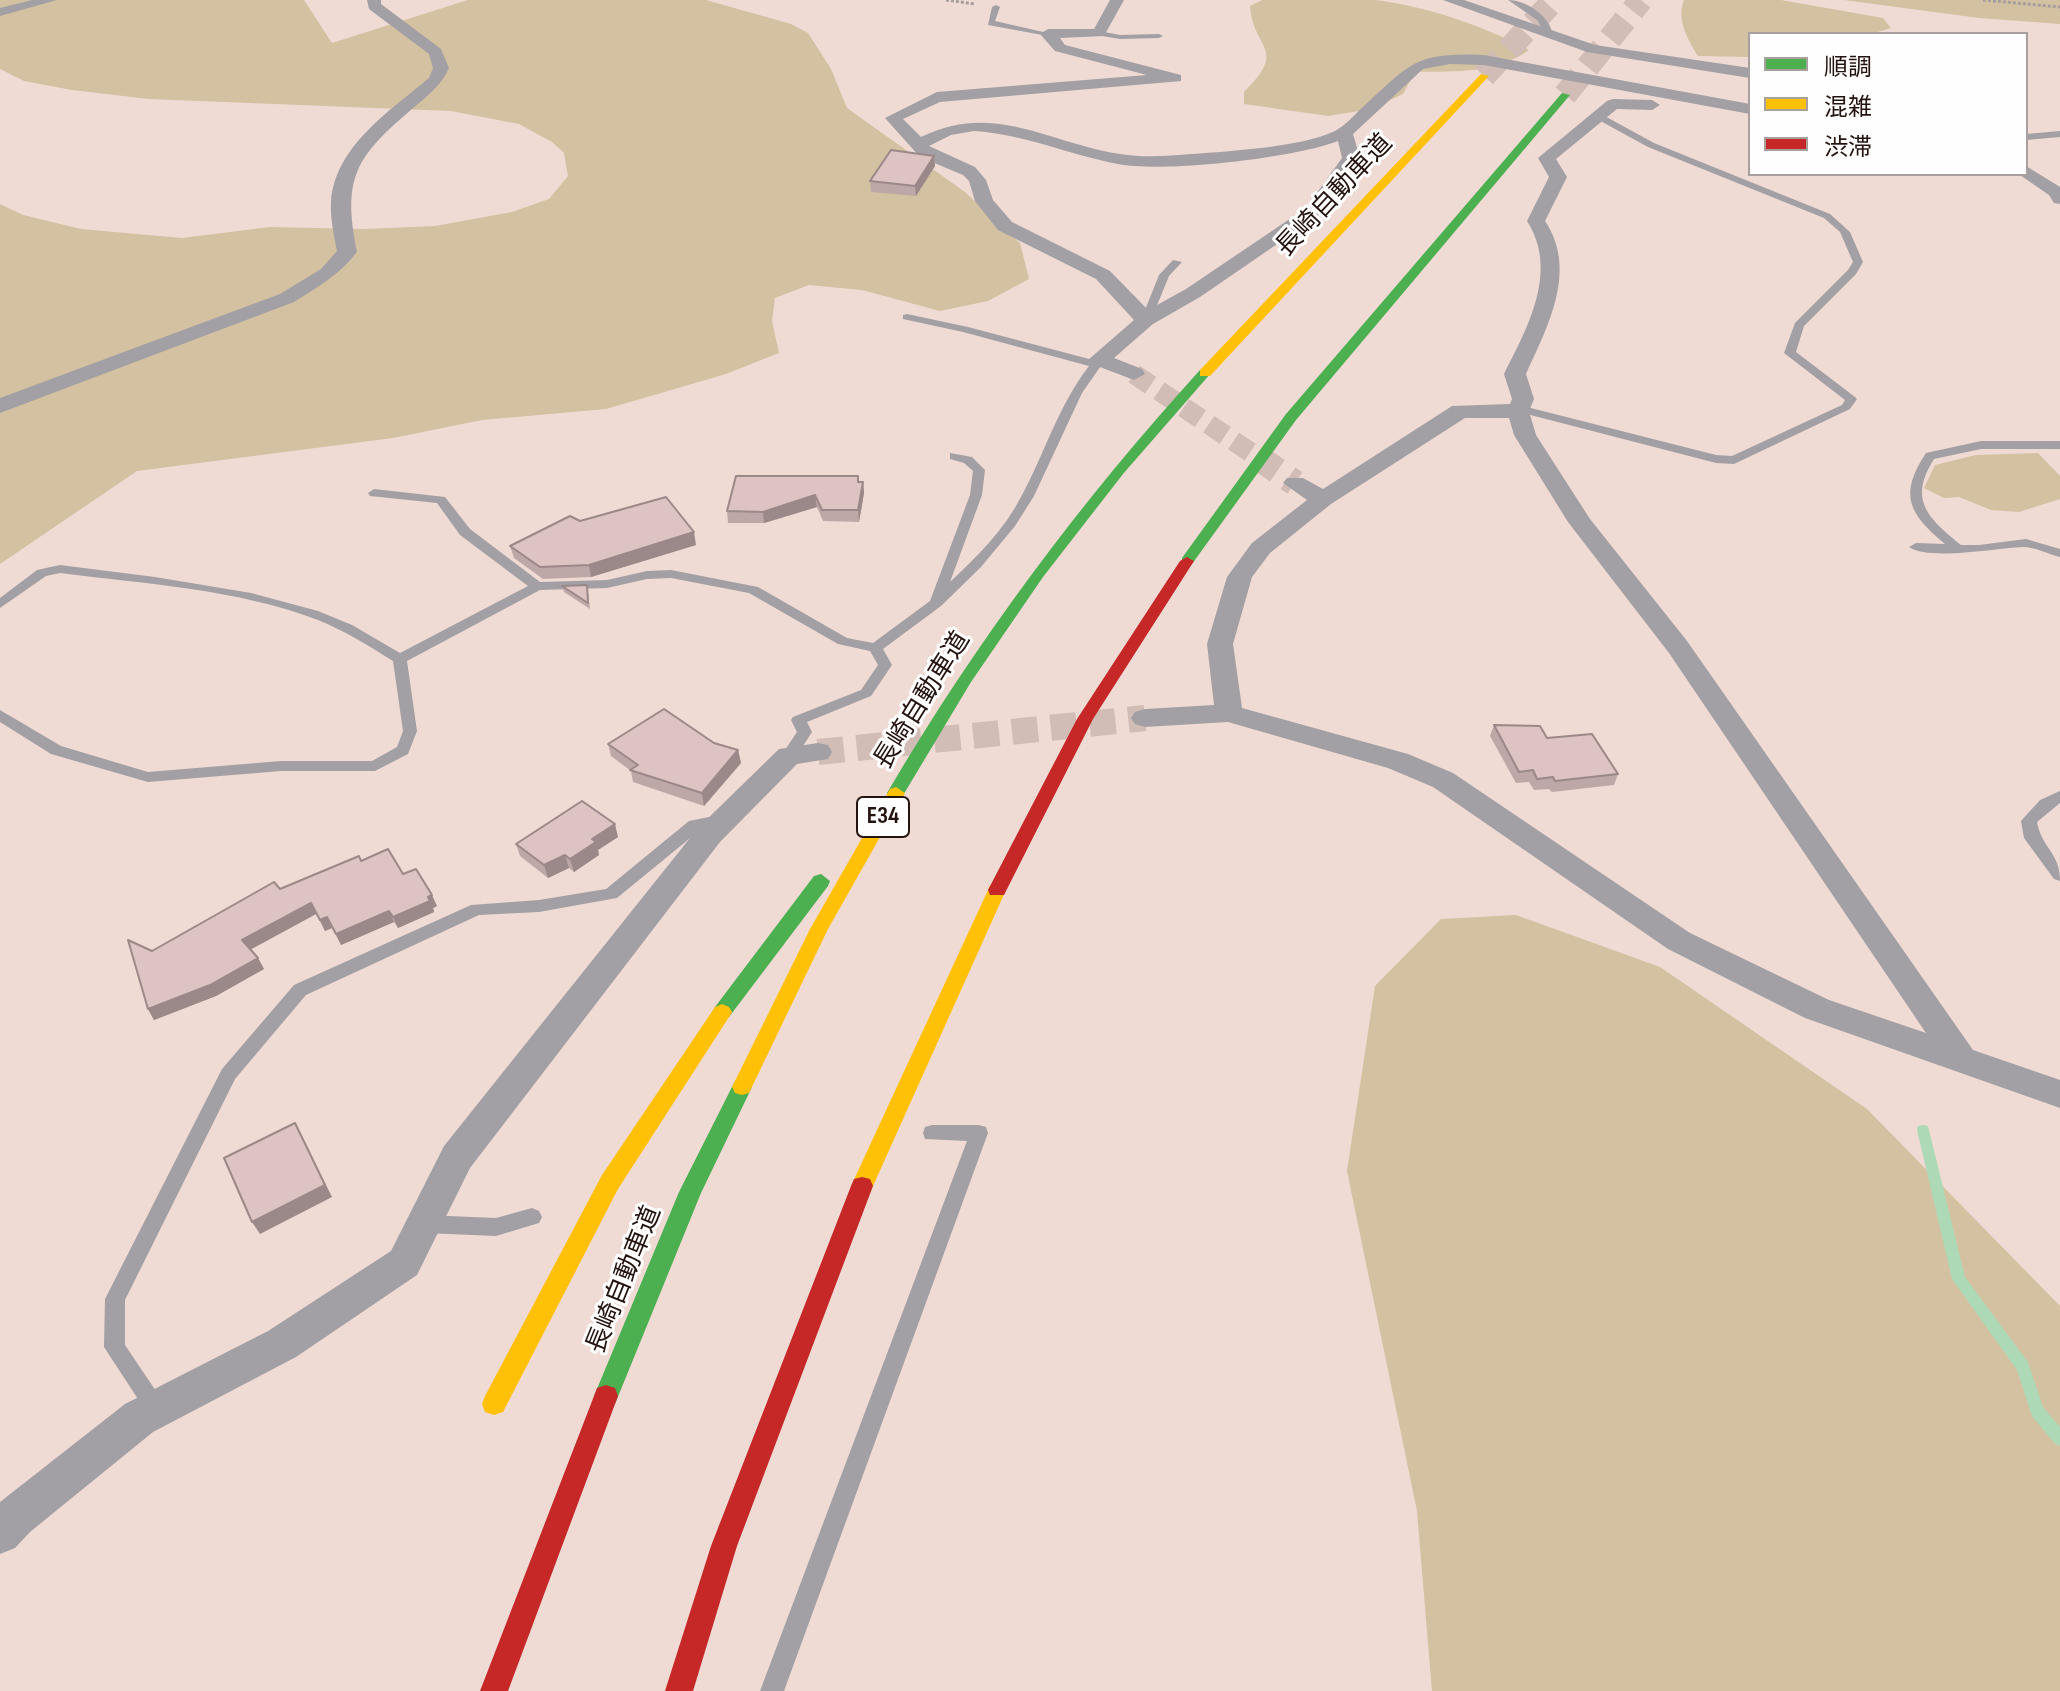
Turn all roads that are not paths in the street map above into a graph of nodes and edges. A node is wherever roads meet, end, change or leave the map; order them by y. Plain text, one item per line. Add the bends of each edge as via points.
1 (50, 0) edge
2 (374, 0) edge
3 (1117, 0) edge
4 (1450, 0) edge
5 (1512, 0) edge
6 (996, 7) dead end
7 (0, 12) edge
8 (1099, 33) junction
9 (1048, 34) junction
10 (1550, 34) junction
11 (1159, 36) dead end
12 (1748, 73) edge
13 (1484, 76) tunnel mouth
14 (1565, 95) tunnel mouth
15 (1748, 109) edge
16 (1598, 116) junction
17 (1738, 126) dead end
18 (1344, 133) junction
19 (2060, 134) edge
20 (2028, 137) edge
21 (919, 145) junction
22 (2028, 172) edge
23 (2060, 199) edge
24 (1177, 262) dead end
25 (907, 317) dead end
26 (1146, 320) junction
27 (1097, 362) junction
28 (1134, 374) tunnel mouth
29 (0, 406) edge
30 (1519, 410) junction
31 (2060, 445) edge
32 (954, 456) dead end
33 (1295, 483) tunnel mouth
34 (374, 493) dead end
35 (1323, 499) junction
36 (1916, 547) dead end
37 (1960, 550) junction
38 (2060, 553) edge
39 (537, 586) junction
40 (936, 603) junction
41 (0, 604) edge
42 (875, 648) junction
43 (400, 659) junction
44 (1229, 713) junction
45 (0, 715) edge
46 (1145, 718) tunnel mouth
47 (923, 745) junction
48 (804, 754) joint
49 (2060, 796) edge
50 (725, 819) junction
51 (2060, 875) edge
52 (1960, 1057) junction
53 (2060, 1094) edge
54 (932, 1133) dead end
55 (532, 1217) dead end
56 (424, 1224) junction
57 (494, 1404) dead end
58 (157, 1409) junction
59 (0, 1533) edge
60 (494, 1691) edge
61 (679, 1691) edge
62 (772, 1691) edge

1 - 7 street
2 - 29 street via 374,6 436,52 441,68 436,80 366,144 344,176 340,202 347,252 328,273 287,298
3 - 8 street
4 - 10 street
5 - 10 lane via 1547,25
6 - 9 lane via 991,23
8 - 9 street
8 - 11 lane
9 - 21 street via 1060,48 1175,78 937,97 893,118
10 - 12 street via 1622,55
13 - 47 highway, 長崎自動車道 / E34 via 1140,442 1012,607
14 - 61 highway via 1291,417 1209,528 1085,719 978,926 844,1227 724,1546
15 - 18 street via 1456,58 1417,66
16 - 17 street via 1613,104 1633,103 1700,112
16 - 30 street via 1547,158 1558,177 1536,221 1550,245 1551,266 1539,322 1515,374 1523,399
16 - 30 lane via 1651,145 1840,224 1858,262 1799,325 1790,353 1851,399 1846,407 1734,460
18 - 21 street via 1318,143 1147,162 1108,158 1023,131 982,125 955,127
18 - 26 street via 1351,158 1312,212
19 - 20 lane
21 - 26 street via 969,171 1005,226 1103,275
22 - 23 street
24 - 26 lane via 1164,275
25 - 27 lane
26 - 27 street
27 - 28 street
27 - 40 lane via 1074,390 1027,498 973,569
30 - 35 street via 1460,411
30 - 52 street via 1525,435 1580,522 1678,647
31 - 37 lane via 1981,445 1930,456 1913,489 1916,502 1927,522
32 - 40 lane via 979,470 976,495
33 - 35 street
34 - 39 lane via 441,500 465,532
35 - 44 street via 1261,548 1240,577 1220,644
36 - 37 lane
37 - 38 lane via 2026,543
39 - 42 lane via 607,584 671,574 753,590 843,641
39 - 43 lane
40 - 42 lane
41 - 43 lane via 42,573 60,569 220,590 314,614
42 - 48 lane via 885,665 866,693 798,720 805,732
43 - 45 lane via 410,731 403,750 375,766 281,766 148,777 56,750
44 - 46 street
44 - 52 street via 1398,761 1443,780 1679,941 1817,1009
47 - 57 highway via 720,1015 610,1182
47 - 60 highway, 長崎自動車道 / E34 via 819,929 690,1192 580,1459
48 - 50 street
49 - 51 lane via 2029,821 2032,838
50 - 56 street via 457,1157
50 - 58 lane via 695,825 611,894 477,909 300,990 228,1074 115,1299 114,1347
52 - 53 street
54 - 62 lane via 979,1133
55 - 56 lane via 496,1227
56 - 58 street via 404,1263 282,1344
58 - 59 street via 139,1418

